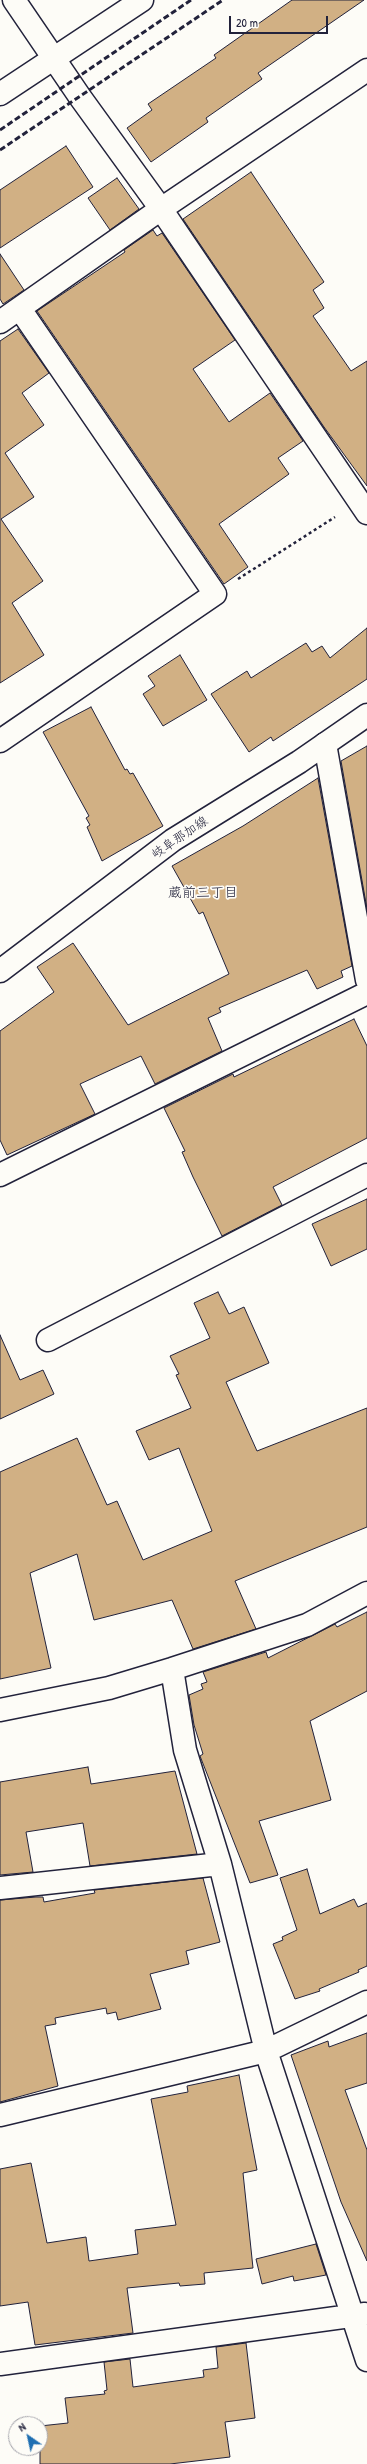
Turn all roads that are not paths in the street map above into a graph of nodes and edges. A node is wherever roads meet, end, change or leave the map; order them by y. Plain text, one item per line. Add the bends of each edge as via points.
1 (14, 0) edge
2 (142, 0) edge
3 (54, 60) junction
4 (367, 70) edge
5 (0, 94) edge
6 (161, 209) junction
7 (20, 309) junction
8 (0, 322) edge
9 (363, 507) edge
10 (367, 715) edge
11 (0, 741) edge
12 (325, 744) junction
13 (0, 971) edge
14 (367, 980) edge
15 (367, 993) edge
16 (0, 1175) edge
17 (367, 1175) edge
18 (48, 1340) dead end
19 (367, 1593) edge
20 (172, 1669) junction
21 (0, 1710) edge
22 (220, 1864) junction
23 (0, 1888) edge
24 (367, 2002) edge
25 (266, 2050) junction
26 (0, 2115) edge
27 (360, 2315) edge
28 (367, 2360) edge
29 (0, 2364) edge

1 - 3 street
2 - 3 street
3 - 5 street
3 - 6 street
4 - 6 street
6 - 7 street
6 - 9 street
7 - 8 street
7 - 11 street via 215,594
10 - 12 street, 岐阜那加線
12 - 13 street, 岐阜那加線 via 173,840
12 - 14 street
15 - 16 street
17 - 18 street
19 - 20 street via 307,1625
20 - 21 street via 109,1688
20 - 22 street via 185,1750
22 - 23 street
22 - 25 street
24 - 25 street
25 - 26 street
25 - 27 street
27 - 28 street
27 - 29 street

